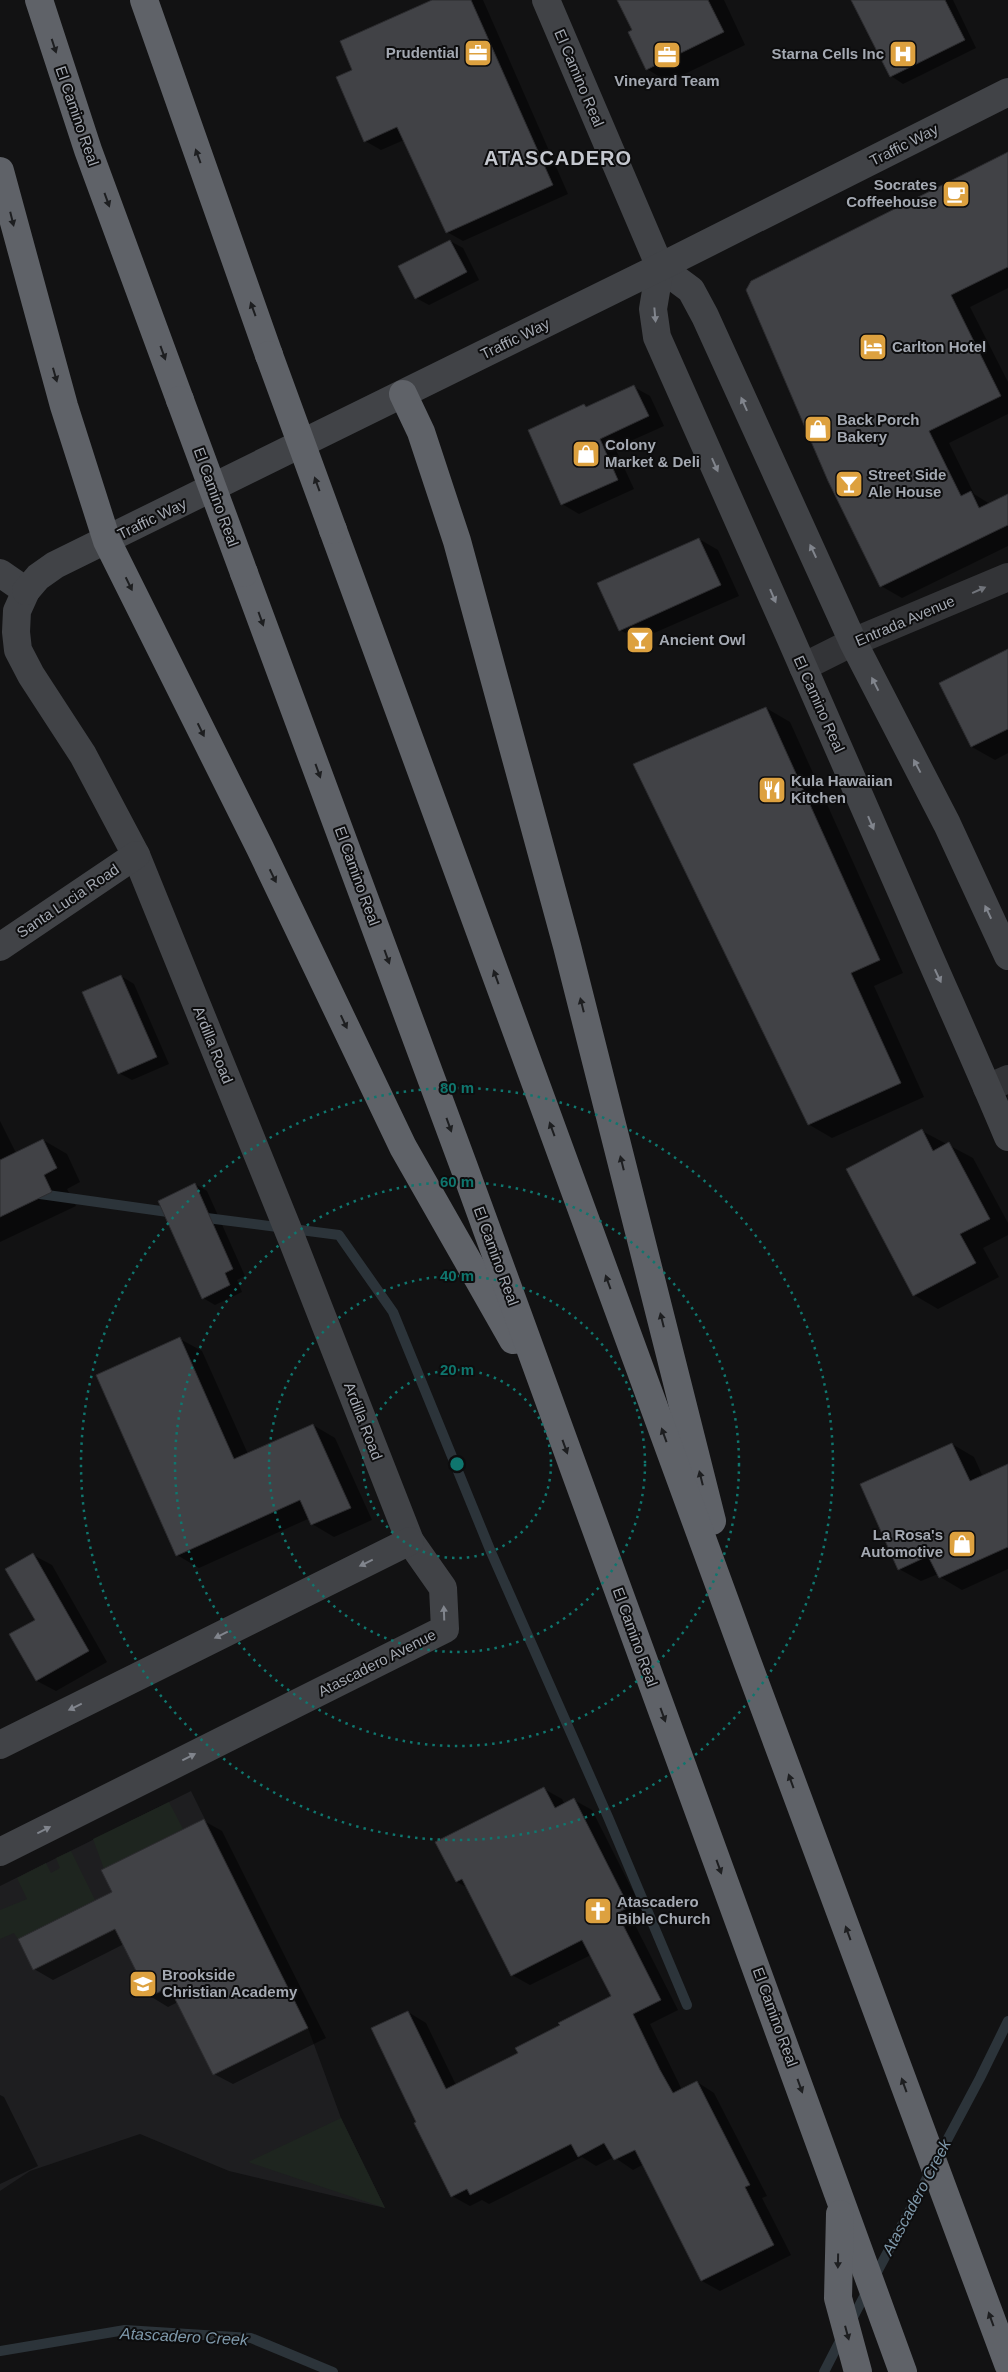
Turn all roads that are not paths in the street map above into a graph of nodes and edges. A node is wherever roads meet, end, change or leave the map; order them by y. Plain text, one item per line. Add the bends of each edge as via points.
1 (39, 0) edge
2 (144, 0) edge
3 (546, 0) edge
4 (1008, 92) edge
5 (0, 171) edge
6 (660, 267) junction
7 (403, 394) junction
8 (107, 541) junction
9 (0, 573) edge
10 (1008, 577) edge
11 (26, 591) junction
12 (854, 642) junction
13 (803, 666) junction
14 (136, 855) junction
15 (0, 947) edge
16 (1008, 956) edge
17 (998, 1084) edge
18 (1008, 1137) edge
19 (548, 1402) junction
20 (410, 1541) junction
21 (747, 1661) junction
22 (0, 1745) edge
23 (0, 1852) edge
24 (840, 2195) junction
25 (1008, 2364) edge
26 (857, 2370) edge
27 (903, 2372) edge

1 -> 19 highway, El Camino Real, bridge via 88,150
21 -> 2 highway, bridge via 269,355
3 - 6 street, El Camino Real
4 - 6 street, Traffic Way
5 -> 8 highway via 64,406
6 - 7 street, Traffic Way
12 -> 6 street via 696,299 691,290
6 -> 13 street, El Camino Real via 654,309 657,337
7 - 8 street, Traffic Way
21 -> 7 highway via 621,1158 502,706 440,485
8 - 11 street, Traffic Way via 55,565
8 -> 19 highway via 264,856 403,1147
9 - 11 street
12 -> 10 street, Entrada Avenue
11 - 14 street, Ardilla Road via 17,610 18,650 30,675 83,755
12 - 13 street, Entrada Avenue
16 -> 12 street via 947,824
13 -> 17 street, El Camino Real
14 - 15 street, Santa Lucia Road
14 - 20 street, Ardilla Road
17 - 18 street, El Camino Real
19 -> 24 highway, El Camino Real
20 -> 22 street
23 -> 20 street, Atascadero Avenue via 445,1629 443,1588
25 -> 21 highway
24 -> 26 highway via 838,2298
24 - 27 highway, El Camino Real

